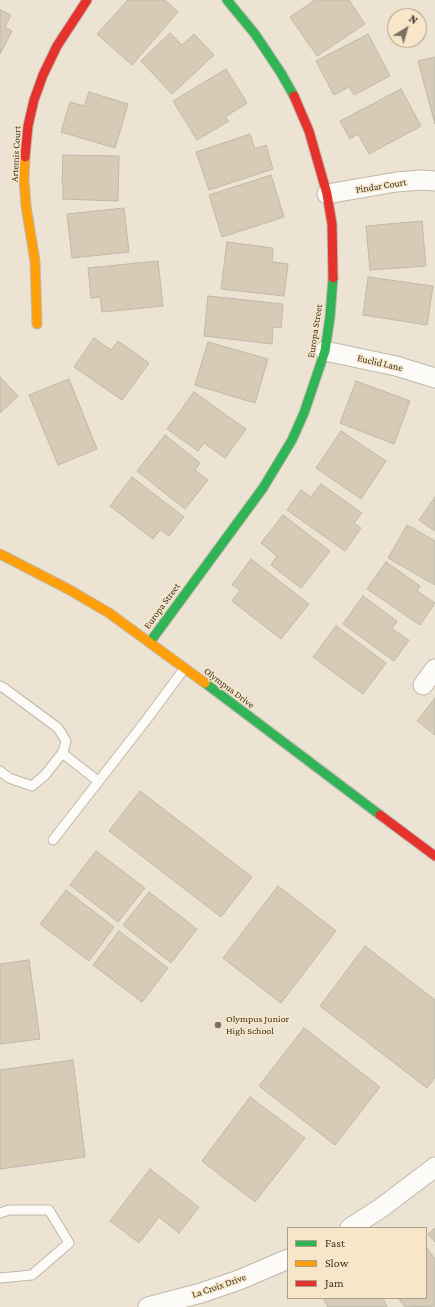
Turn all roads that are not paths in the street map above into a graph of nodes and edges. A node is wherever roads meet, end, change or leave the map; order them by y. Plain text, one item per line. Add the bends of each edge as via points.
1 (87, 0) edge
2 (227, 0) edge
3 (435, 181) edge
4 (327, 194) junction
5 (37, 324) dead end
6 (325, 351) junction
7 (435, 378) edge
8 (0, 554) edge
9 (150, 642) junction
10 (184, 669) junction
11 (435, 669) edge
12 (423, 685) dead end
13 (0, 686) edge
14 (62, 753) junction
15 (0, 772) edge
16 (98, 781) junction
17 (53, 840) dead end
18 (435, 856) edge
19 (435, 1167) edge
20 (0, 1213) edge
21 (352, 1227) edge
22 (287, 1259) edge
23 (0, 1278) edge
24 (148, 1307) edge

1 - 5 street, Artemis Court via 57,46 43,75 28,126 24,179 35,261
2 - 4 street, Europa Street via 255,34 296,100
3 - 4 street, Pindar Court via 396,182
4 - 6 street, Europa Street via 332,224 333,282
6 - 7 street, Euclid Lane via 396,366
6 - 9 street, Europa Street via 304,413 279,463
8 - 9 street, Olympus Drive via 75,593
9 - 10 street, Olympus Drive
10 - 16 lane
10 - 18 street, Olympus Drive
11 - 12 street
13 - 14 lane via 58,728 66,741
14 - 15 lane via 45,775 32,786
14 - 16 lane
16 - 17 lane
19 - 21 street
20 - 23 lane via 9,1210 49,1210 69,1243 32,1275
22 - 24 street, La Croix Drive via 239,1280

